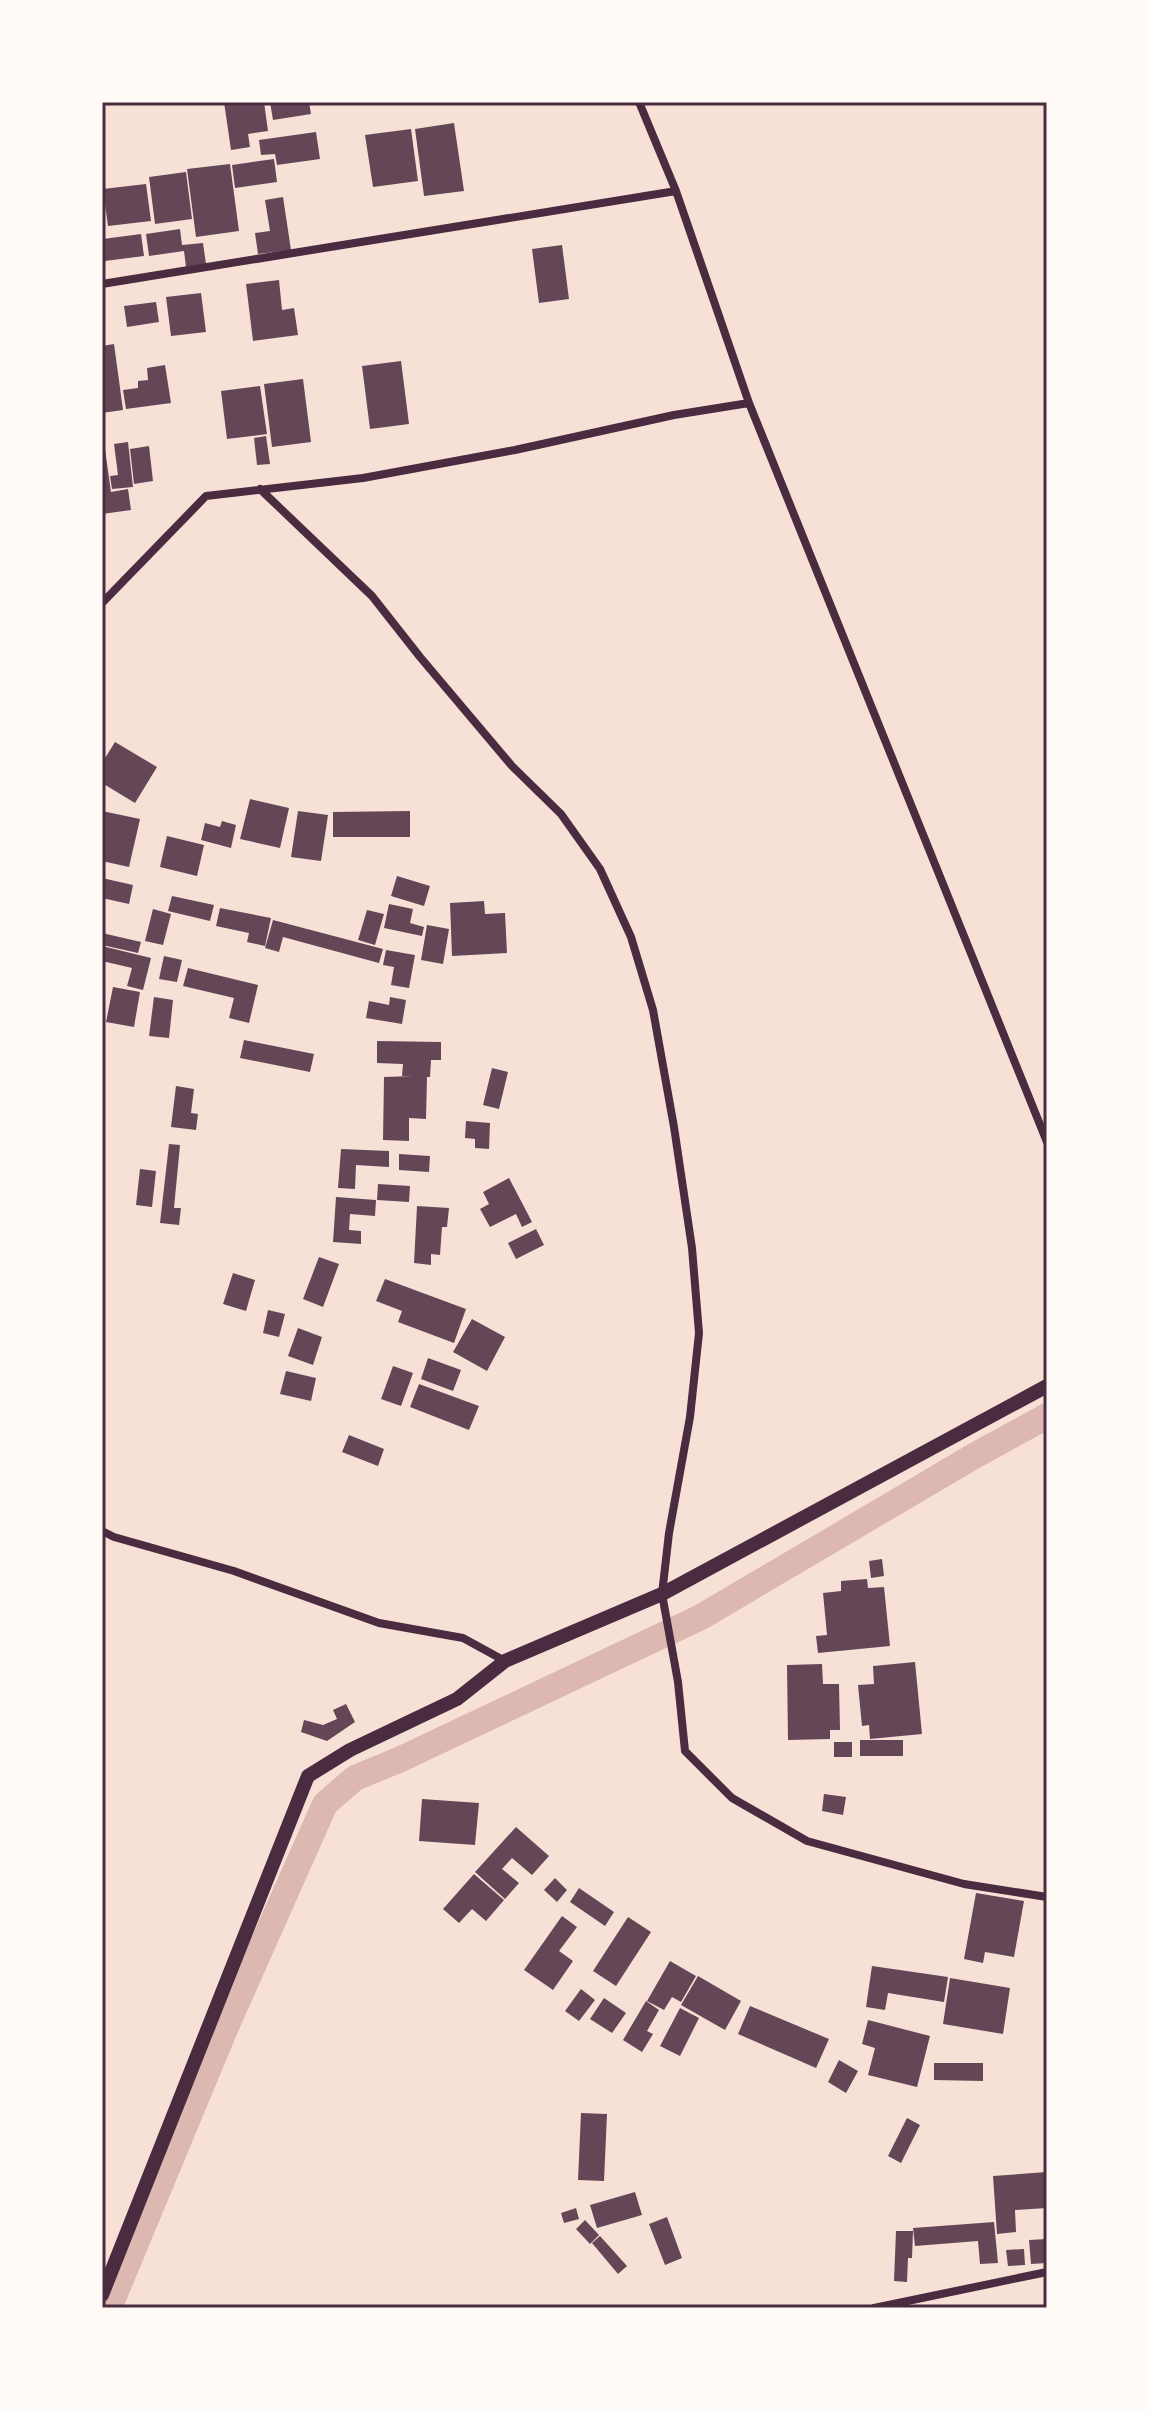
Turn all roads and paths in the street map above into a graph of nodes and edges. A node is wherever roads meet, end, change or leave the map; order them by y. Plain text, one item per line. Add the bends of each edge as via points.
1 (639, 102) edge
2 (676, 191) junction
3 (102, 284) edge
4 (749, 403) junction
5 (260, 489) junction
6 (102, 603) edge
7 (1047, 1142) edge
8 (1047, 1386) edge
9 (102, 1531) edge
10 (662, 1594) junction
11 (505, 1661) junction
12 (1047, 1897) edge
13 (1047, 2272) edge
14 (102, 2295) edge
15 (874, 2308) edge

1 - 2 street
2 - 3 street
2 - 4 street
4 - 5 street via 378,475
4 - 7 street
5 - 6 street via 206,496
5 - 10 street via 372,596 512,766 561,814 600,869 631,937 653,1010 674,1127 699,1333
8 - 10 street
9 - 11 street via 379,1623 463,1638
10 - 11 street
10 - 12 street via 685,1751 732,1798 807,1841 964,1884
11 - 14 street via 457,1699 308,1776
13 - 15 street

